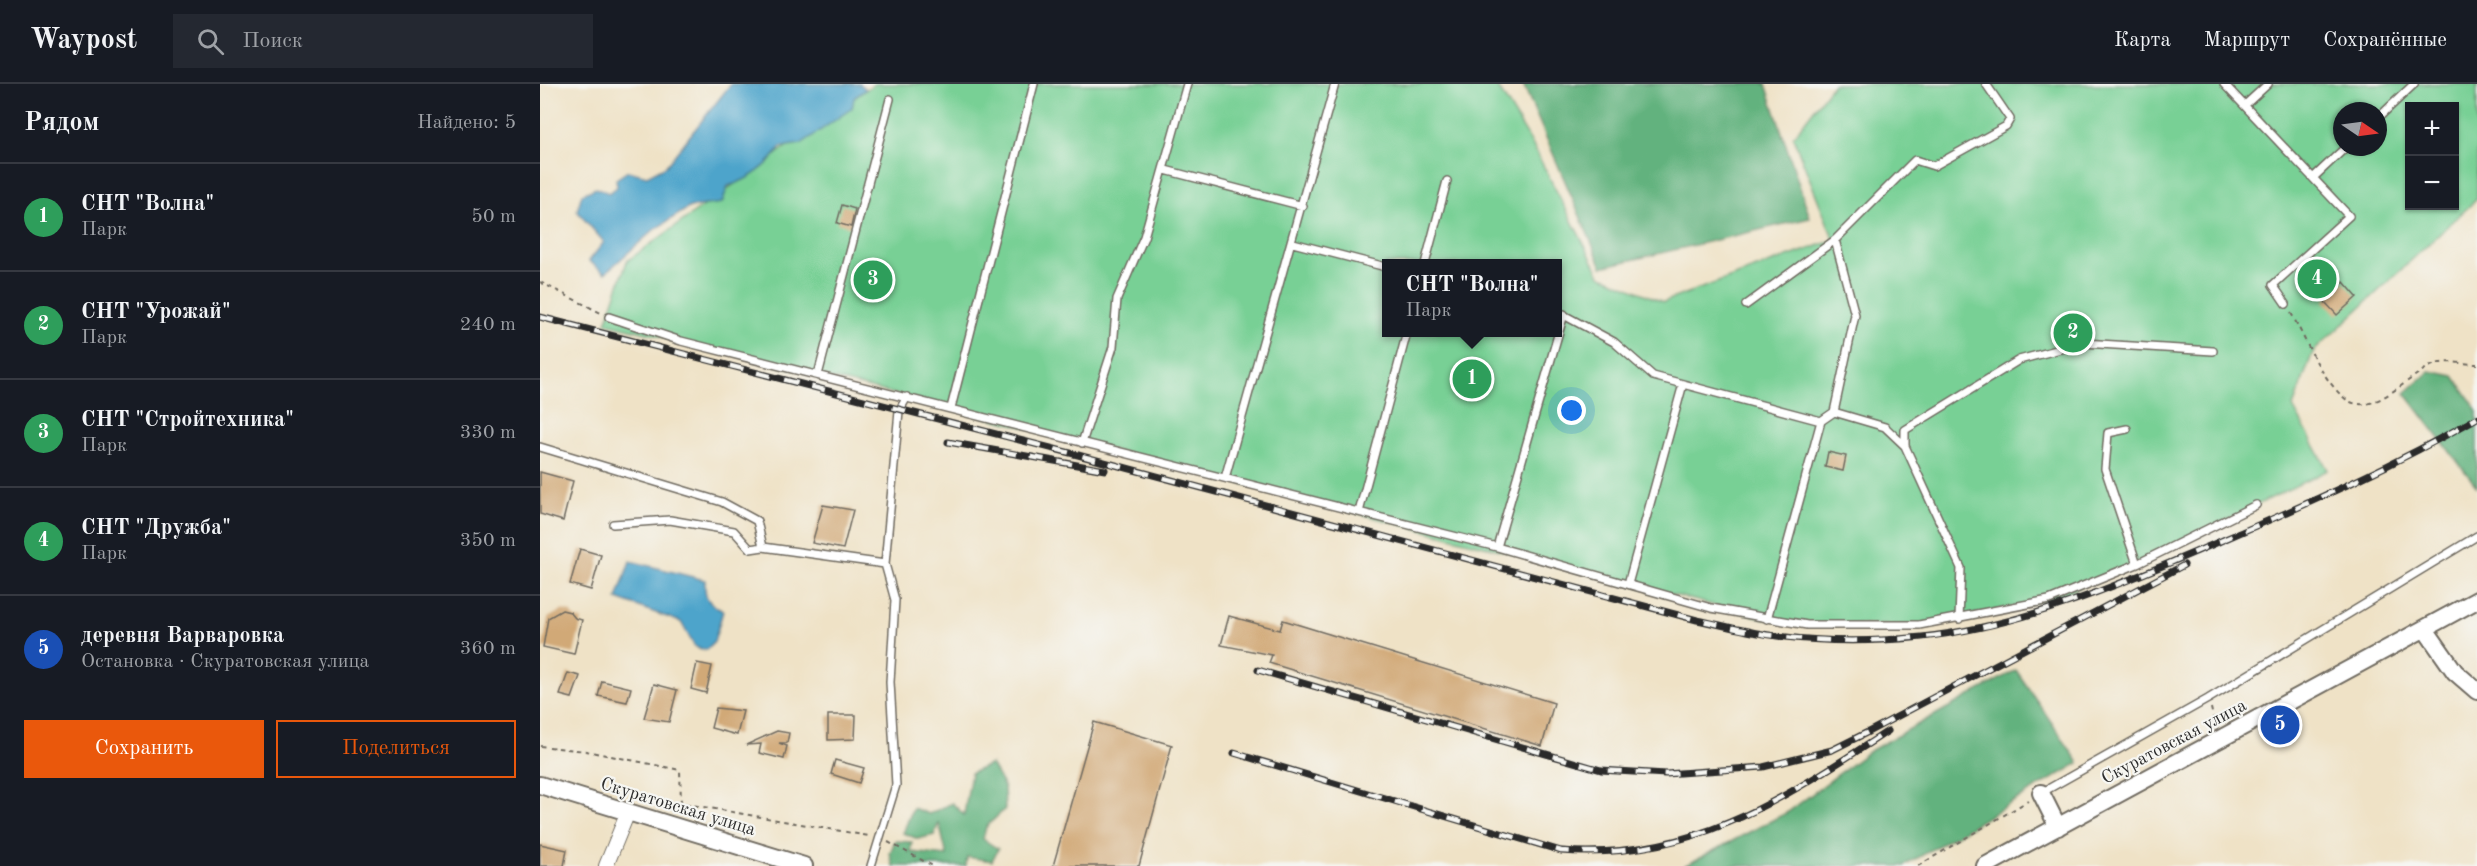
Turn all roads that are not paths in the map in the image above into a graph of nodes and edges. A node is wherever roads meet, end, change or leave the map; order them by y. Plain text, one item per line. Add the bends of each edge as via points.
1 (1034, 84) edge
2 (1187, 84) edge
3 (1335, 84) edge
4 (1986, 84) edge
5 (2224, 84) edge
6 (2268, 84) edge
7 (2414, 84) edge
8 (890, 99) dead end
9 (2246, 105) junction
10 (2387, 110) edge
11 (2336, 156) edge
12 (1165, 170) junction
13 (2314, 177) junction
14 (1447, 181) dead end
15 (1303, 206) junction
16 (1835, 240) junction
17 (1293, 243) junction
18 (1426, 259) edge
19 (1382, 266) edge
20 (2286, 304) road end
21 (1746, 305) dead end
22 (1562, 314) edge
23 (609, 317) road end
24 (1406, 337) edge
25 (1554, 337) edge
26 (2213, 351) dead end
27 (818, 375) junction
28 (1683, 384) junction
29 (907, 397) junction
30 (951, 408) junction
31 (1834, 412) junction
32 (1821, 421) junction
33 (2127, 429) dead end
34 (1082, 443) junction
35 (1905, 446) junction
36 (540, 447) edge
37 (1225, 478) junction
38 (2256, 506) dead end
39 (1359, 513) junction
40 (613, 524) dead end
41 (2477, 536) edge
42 (763, 547) junction
43 (1497, 547) junction
44 (885, 564) junction
45 (2137, 564) junction
46 (1628, 584) junction
47 (2477, 600) edge
48 (1959, 618) junction
49 (1767, 619) junction
50 (2425, 629) junction
51 (2477, 691) edge
52 (540, 785) edge
53 (2041, 793) joint
54 (628, 812) junction
55 (2058, 827) junction
56 (606, 866) edge
57 (804, 866) edge
58 (871, 866) edge
59 (1985, 866) edge

1 - 30 lane
2 - 12 lane
3 - 15 lane
4 - 16 lane via 2010,119 2006,126 1934,166 1915,160
5 - 9 lane
6 - 9 lane
7 - 10 lane
8 - 27 lane
9 - 13 lane
11 - 13 lane
12 - 15 lane
12 - 34 lane via 1144,237 1117,299 1113,347
13 - 20 lane via 2349,216 2273,285
14 - 18 lane
15 - 17 lane
16 - 21 lane
16 - 31 lane via 1855,315
17 - 19 lane
17 - 37 lane
22 - 28 lane via 1614,342 1653,376
23 - 27 lane via 681,341
24 - 39 lane
25 - 43 lane
26 - 35 lane via 2082,343 2019,360 1905,430
27 - 29 lane
28 - 32 lane
28 - 46 lane
29 - 30 lane
29 - 44 lane via 899,411
30 - 34 lane
31 - 32 lane
31 - 35 lane via 1885,427
32 - 49 lane
33 - 45 lane via 2108,434 2105,469
34 - 37 lane
35 - 48 lane via 1961,568
36 - 42 lane via 722,502 757,521
37 - 39 lane
38 - 45 lane
39 - 43 lane
40 - 42 lane via 670,520 734,531 750,549
41 - 53 lane via 2208,699
42 - 44 lane
43 - 46 lane
44 - 58 lane via 895,600 890,682 896,785
45 - 48 lane via 2049,600
46 - 49 lane via 1711,609
47 - 50 street, Скуратовская улица
48 - 49 lane via 1919,625 1807,625
50 - 51 street via 2455,672
50 - 55 street, Скуратовская улица
52 - 54 street, Скуратовская улица
53 - 55 street
54 - 56 street
54 - 57 street, Скуратовская улица
55 - 59 street, Скуратовская улица

